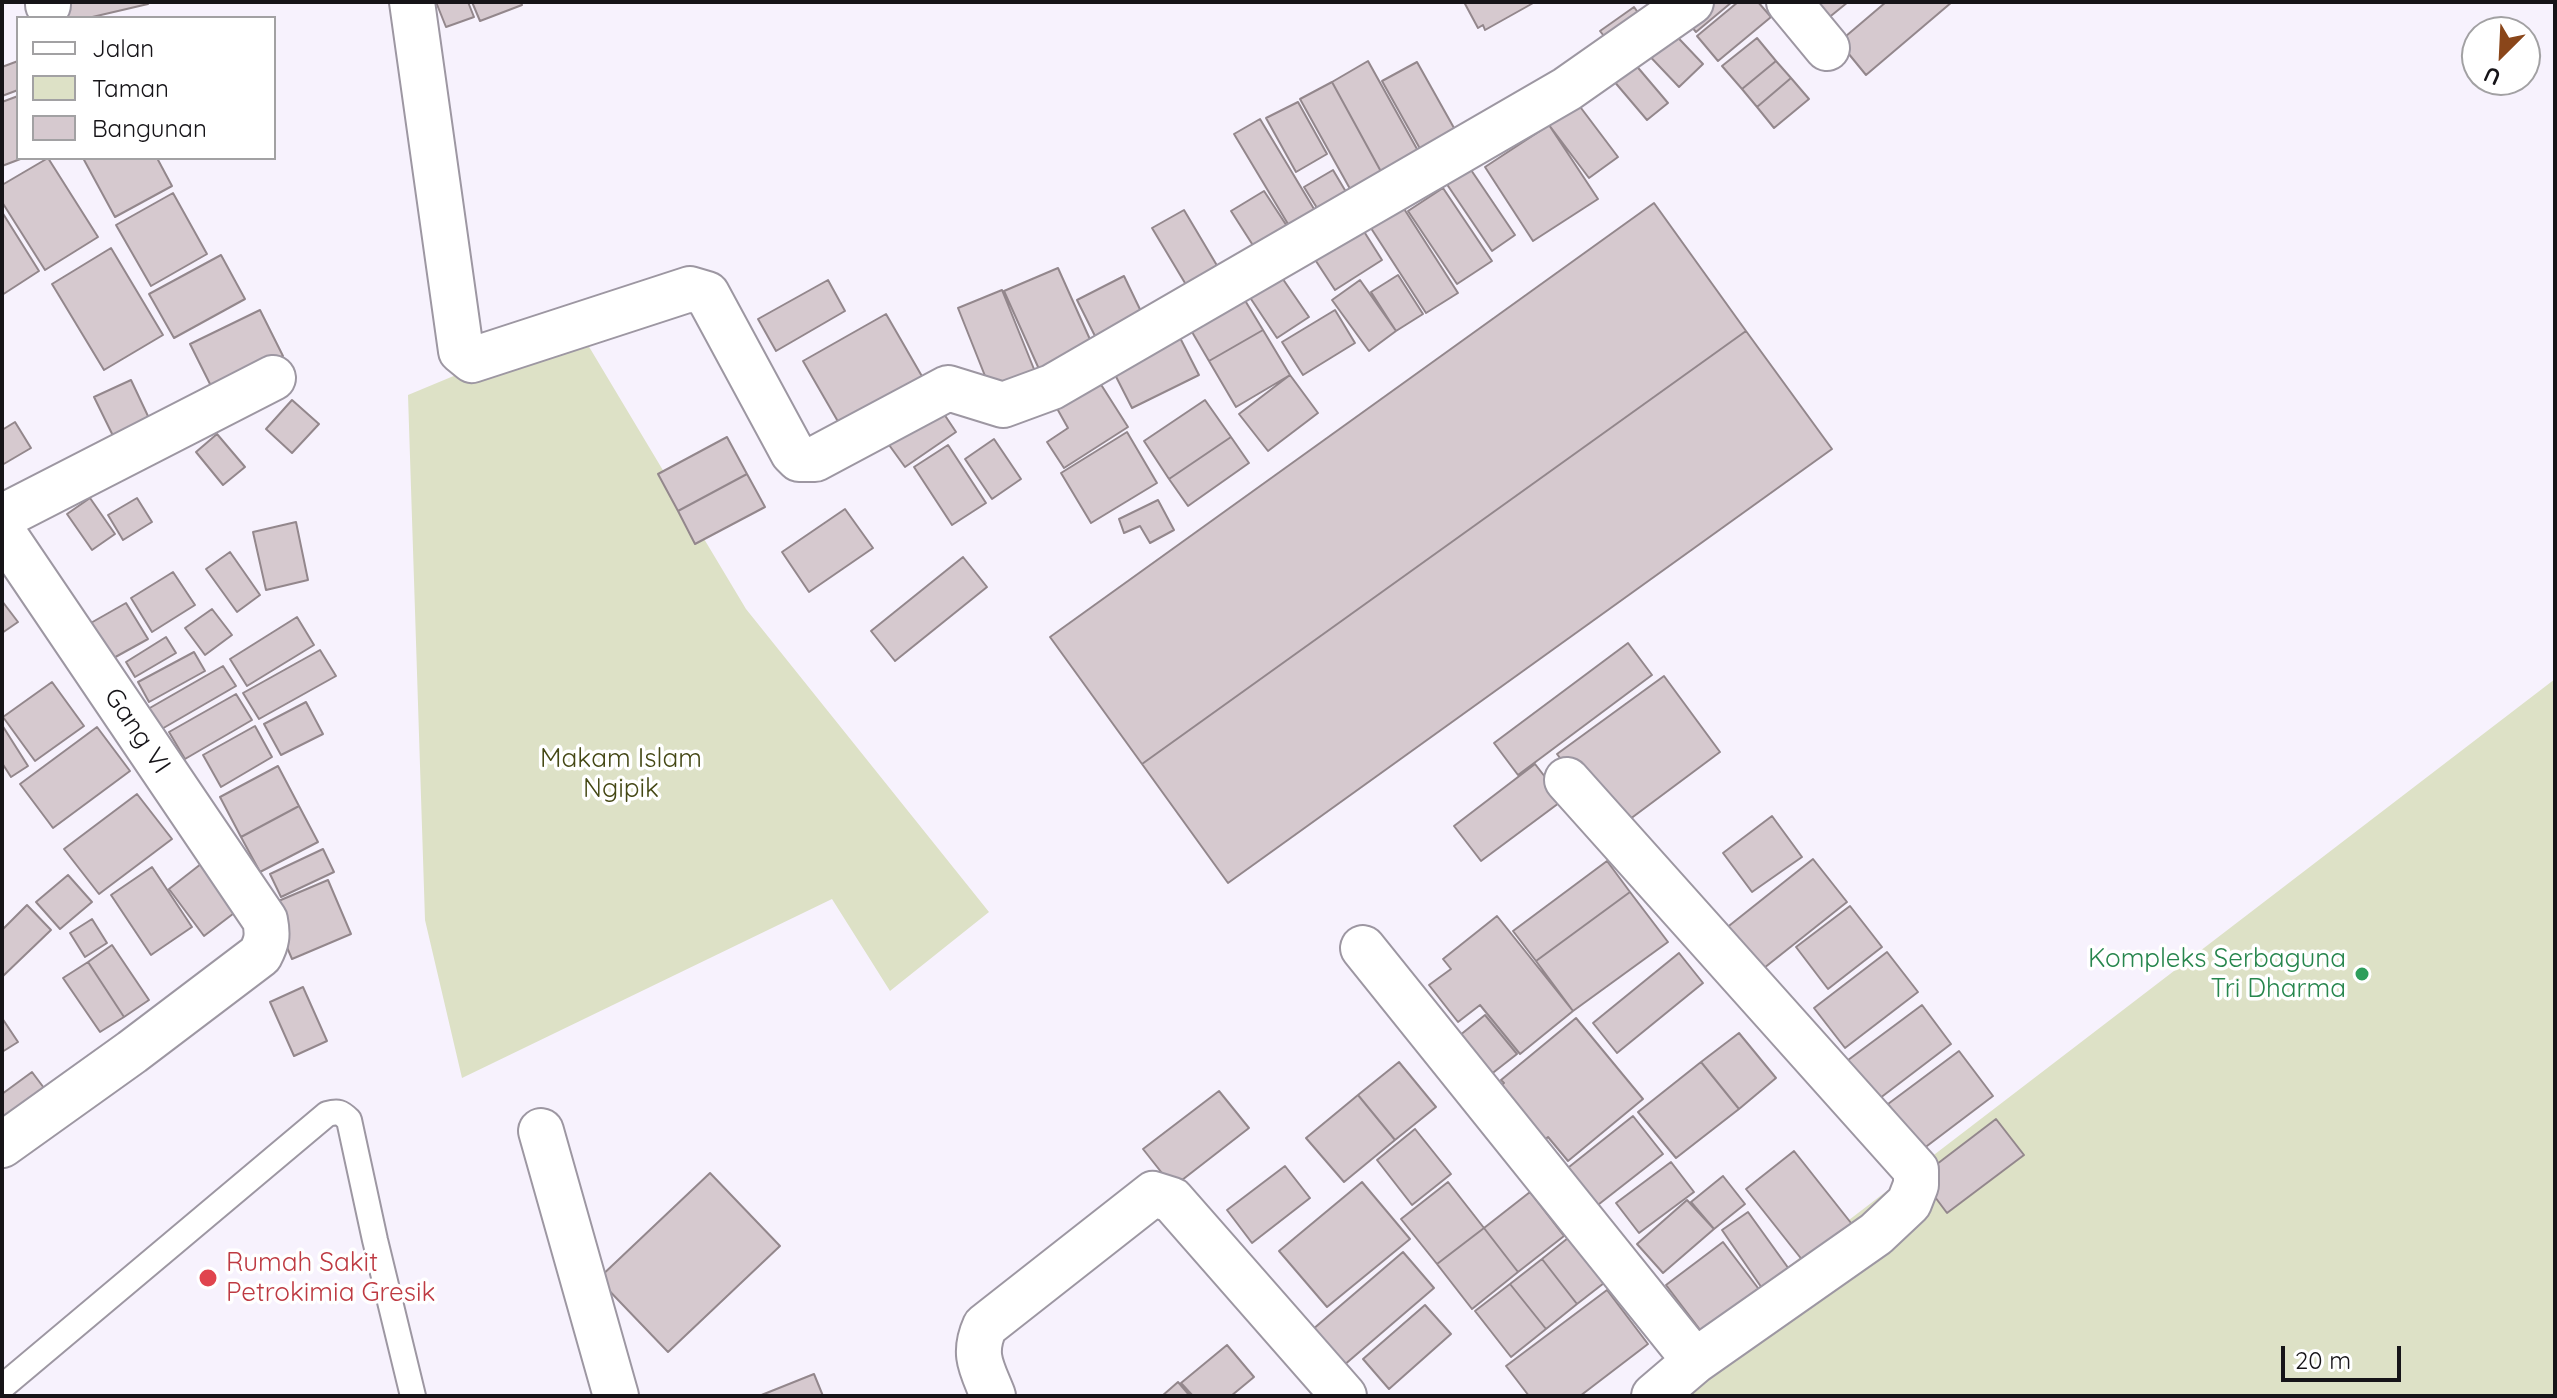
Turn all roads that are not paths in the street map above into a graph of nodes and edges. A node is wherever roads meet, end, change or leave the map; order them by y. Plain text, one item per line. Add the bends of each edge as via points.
1 (412, 2) edge
2 (1691, 2) edge
3 (1789, 2) edge
4 (1827, 48) dead end
5 (273, 378) dead end
6 (2, 517) edge
7 (2, 531) edge
8 (1567, 780) dead end
9 (1363, 948) dead end
10 (541, 1131) dead end
11 (2, 1145) edge
12 (1695, 1361) junction
13 (2, 1387) edge
14 (413, 1396) edge
15 (616, 1396) edge
16 (993, 1396) edge
17 (1344, 1396) edge
18 (1654, 1396) edge

1 - 2 street via 461,351 472,360 699,290 707,294 793,453 799,459 815,459 948,388 1003,405 1052,387 1567,89
3 - 4 street
5 - 6 street
7 - 11 street, Gang VI via 265,920 268,933 260,955
8 - 12 street via 1916,1170 1909,1203 1876,1234
9 - 12 street
10 - 15 street
12 - 18 street
13 - 14 lane via 327,1114 336,1112 349,1120
16 - 17 street via 977,1356 985,1326 1153,1194 1172,1200

